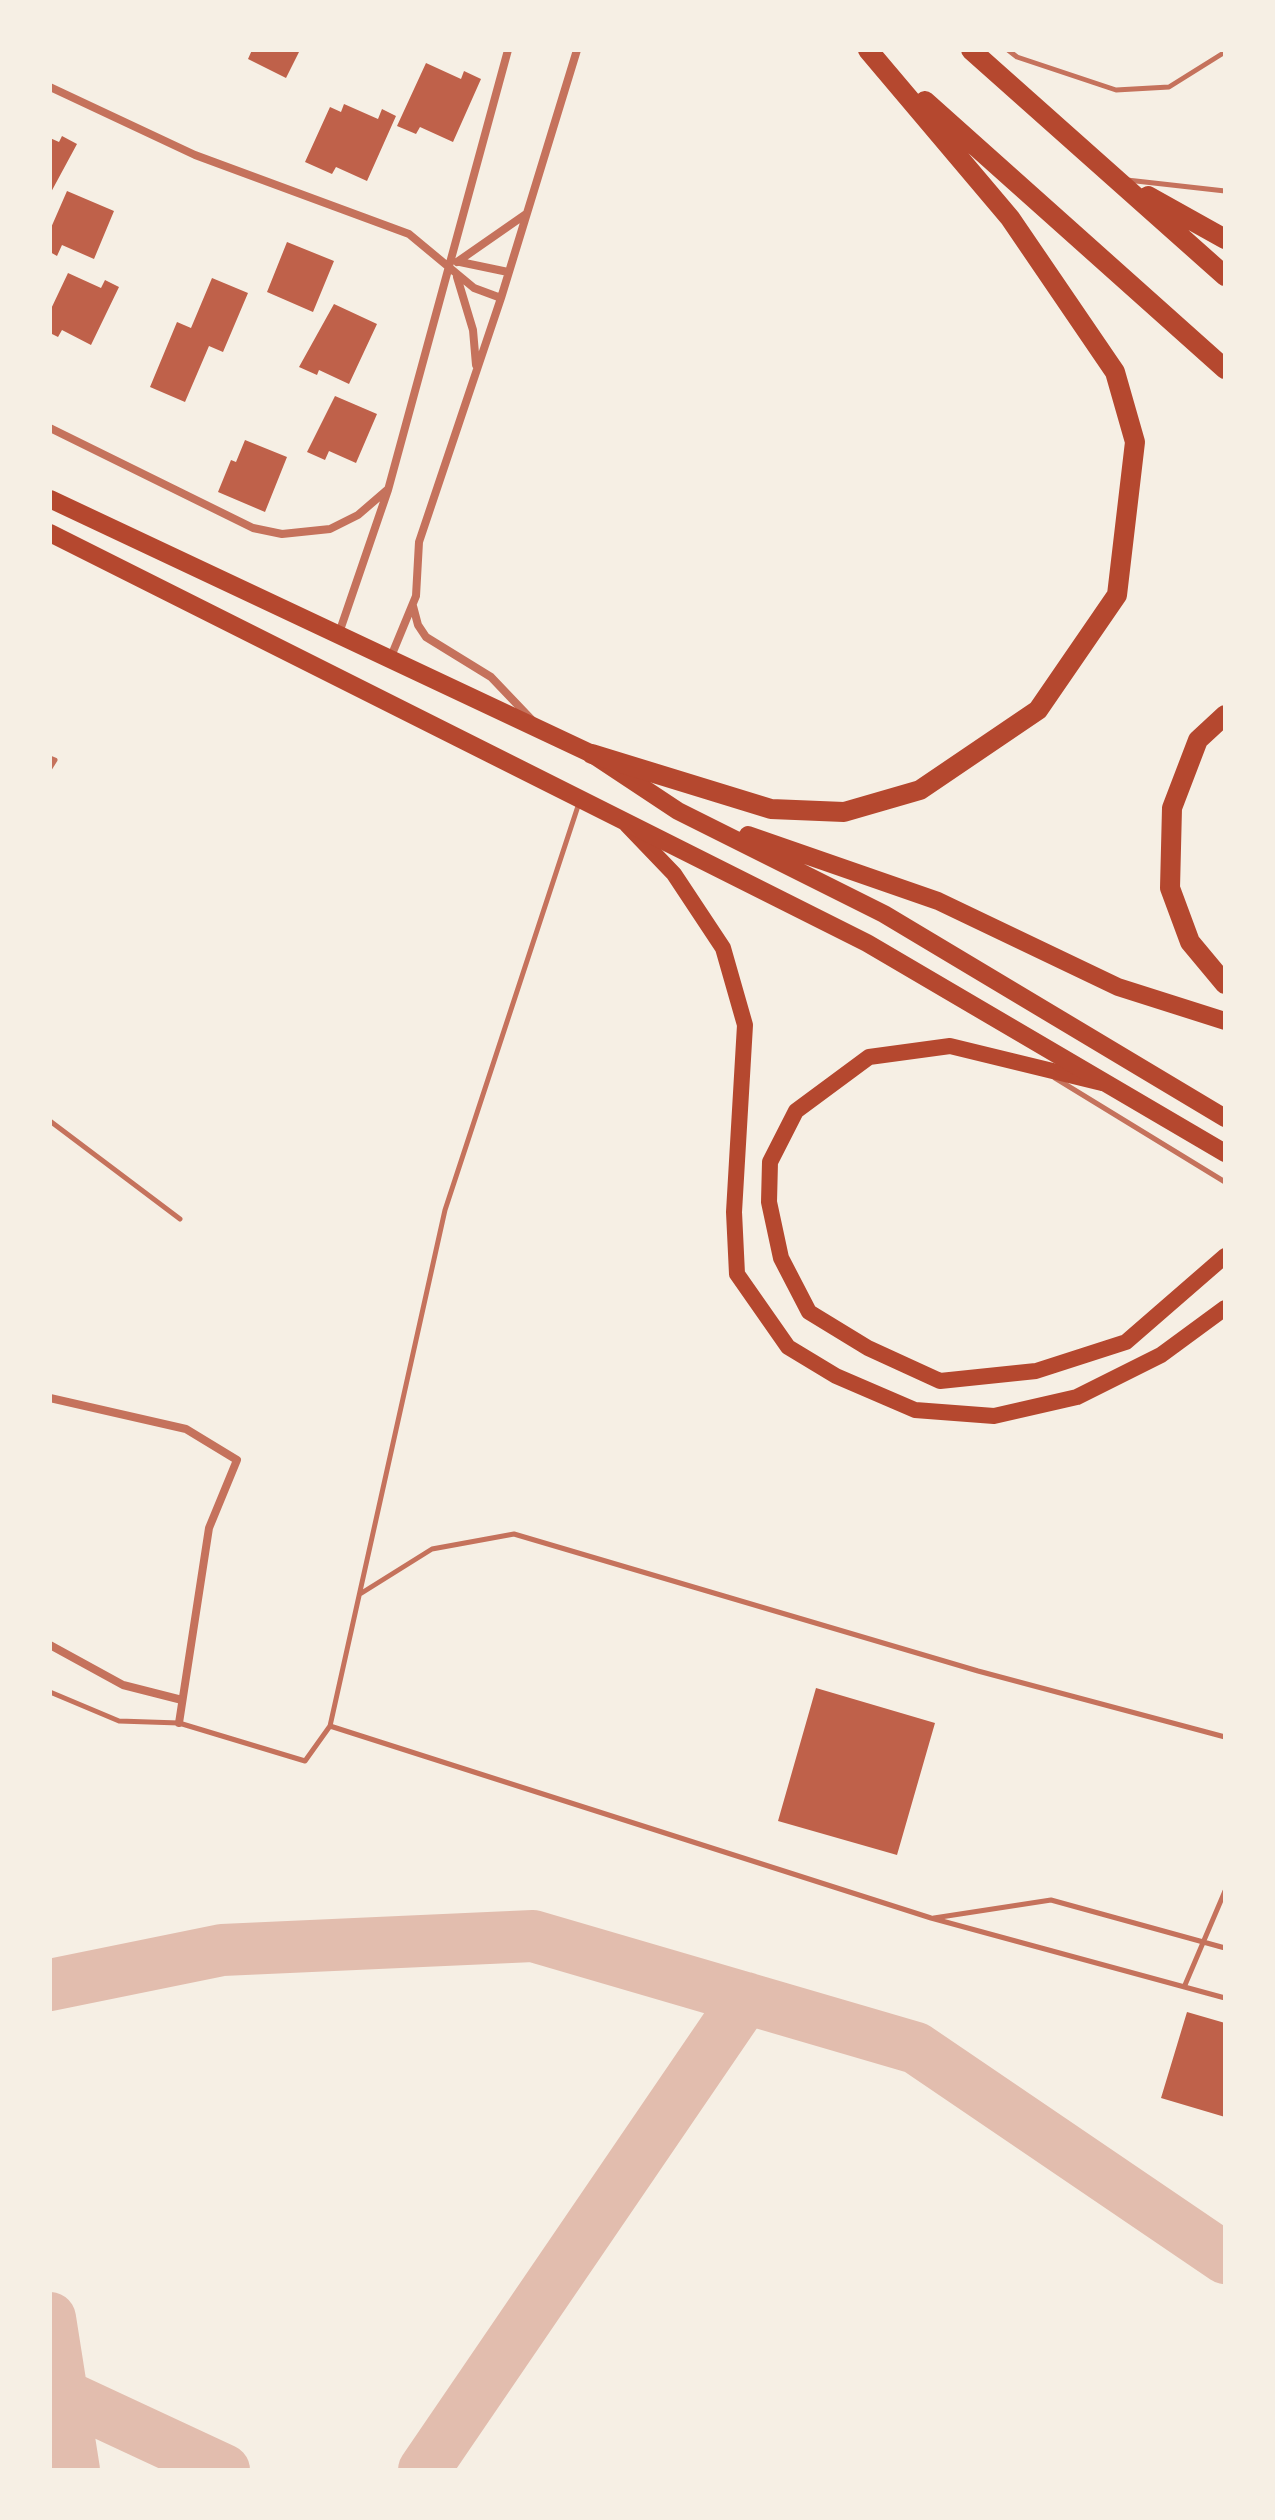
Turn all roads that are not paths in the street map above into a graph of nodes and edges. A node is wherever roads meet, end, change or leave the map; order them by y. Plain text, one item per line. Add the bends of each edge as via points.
1 (508, 50) edge
2 (577, 50) edge
3 (868, 50) edge
4 (971, 50) edge
5 (1008, 50) edge
6 (1225, 52) edge
7 (50, 87) edge
8 (1117, 179) junction
9 (1225, 191) edge
10 (526, 213) junction
11 (1225, 239) edge
12 (452, 262) junction
13 (508, 272) junction
14 (455, 273) junction
15 (1225, 276) edge
16 (501, 298) junction
17 (1225, 369) edge
18 (476, 374) junction
19 (50, 428) edge
20 (388, 490) junction
21 (50, 499) edge
22 (50, 533) edge
23 (413, 605) junction
24 (338, 636) junction
25 (389, 660) junction
26 (1225, 715) edge
27 (540, 730) junction
28 (592, 754) junction
29 (50, 758) edge
30 (50, 768) edge
31 (580, 799) junction
32 (678, 811) junction
33 (624, 821) junction
34 (1225, 984) edge
35 (1225, 1021) edge
36 (1044, 1071) junction
37 (1113, 1086) junction
38 (1225, 1118) edge
39 (50, 1121) edge
40 (1225, 1153) edge
41 (1225, 1182) edge
42 (180, 1219) dead end
43 (1225, 1256) edge
44 (1225, 1308) edge
45 (50, 1398) edge
46 (359, 1594) junction
47 (50, 1645) edge
48 (50, 1692) edge
49 (182, 1700) junction
50 (179, 1723) junction
51 (330, 1726) junction
52 (1225, 1737) edge
53 (1225, 1891) edge
54 (931, 1918) junction
55 (1203, 1941) junction
56 (1225, 1948) edge
57 (1185, 1985) junction
58 (1225, 1998) edge

1 - 12 street
2 - 10 street
3 - 17 highway
3 - 28 highway via 1010,218 1115,372 1135,442 1117,595 1038,710 920,790 844,812 771,809
4 - 8 highway
5 - 6 lane via 1116,90 1169,87
7 - 12 street via 195,155 409,234
8 - 9 lane
8 - 11 highway
8 - 15 highway
10 - 12 street
10 - 13 street
12 - 13 street
12 - 14 street
12 - 20 street
13 - 16 street
14 - 16 street via 474,288
14 - 18 street via 470,315
16 - 18 street
18 - 23 street via 419,542
19 - 20 street via 253,528 282,534 330,529 358,515
20 - 24 street
21 - 24 highway
22 - 31 highway
23 - 25 street
23 - 27 street via 426,637 491,677
24 - 25 highway
25 - 27 highway
26 - 34 highway via 1198,740 1172,808 1170,888 1190,942
27 - 28 highway
28 - 32 highway
29 - 30 lane via 55,760
31 - 33 highway
31 - 46 lane via 445,1210
32 - 35 highway via 938,901 1118,987
32 - 38 highway via 884,914
33 - 37 highway via 867,943
33 - 44 main road via 674,874 723,948 745,1025 734,1212 737,1274 788,1347 836,1376 915,1410 994,1416 1077,1397 1161,1355
36 - 37 main road
36 - 41 lane
36 - 43 main road via 950,1046 869,1057 796,1111 770,1162 769,1202 781,1258 809,1312 868,1348 940,1381 1036,1371 1126,1342
37 - 40 highway
39 - 42 lane
45 - 49 street via 186,1429 237,1460 209,1528
46 - 51 lane
46 - 52 lane via 432,1549 514,1534 978,1671
47 - 49 street via 123,1685
48 - 50 lane via 119,1721
49 - 50 street
50 - 51 lane via 305,1761
51 - 54 lane
53 - 55 lane
54 - 55 lane via 1051,1900
54 - 57 lane
55 - 56 lane
55 - 57 lane
57 - 58 lane

